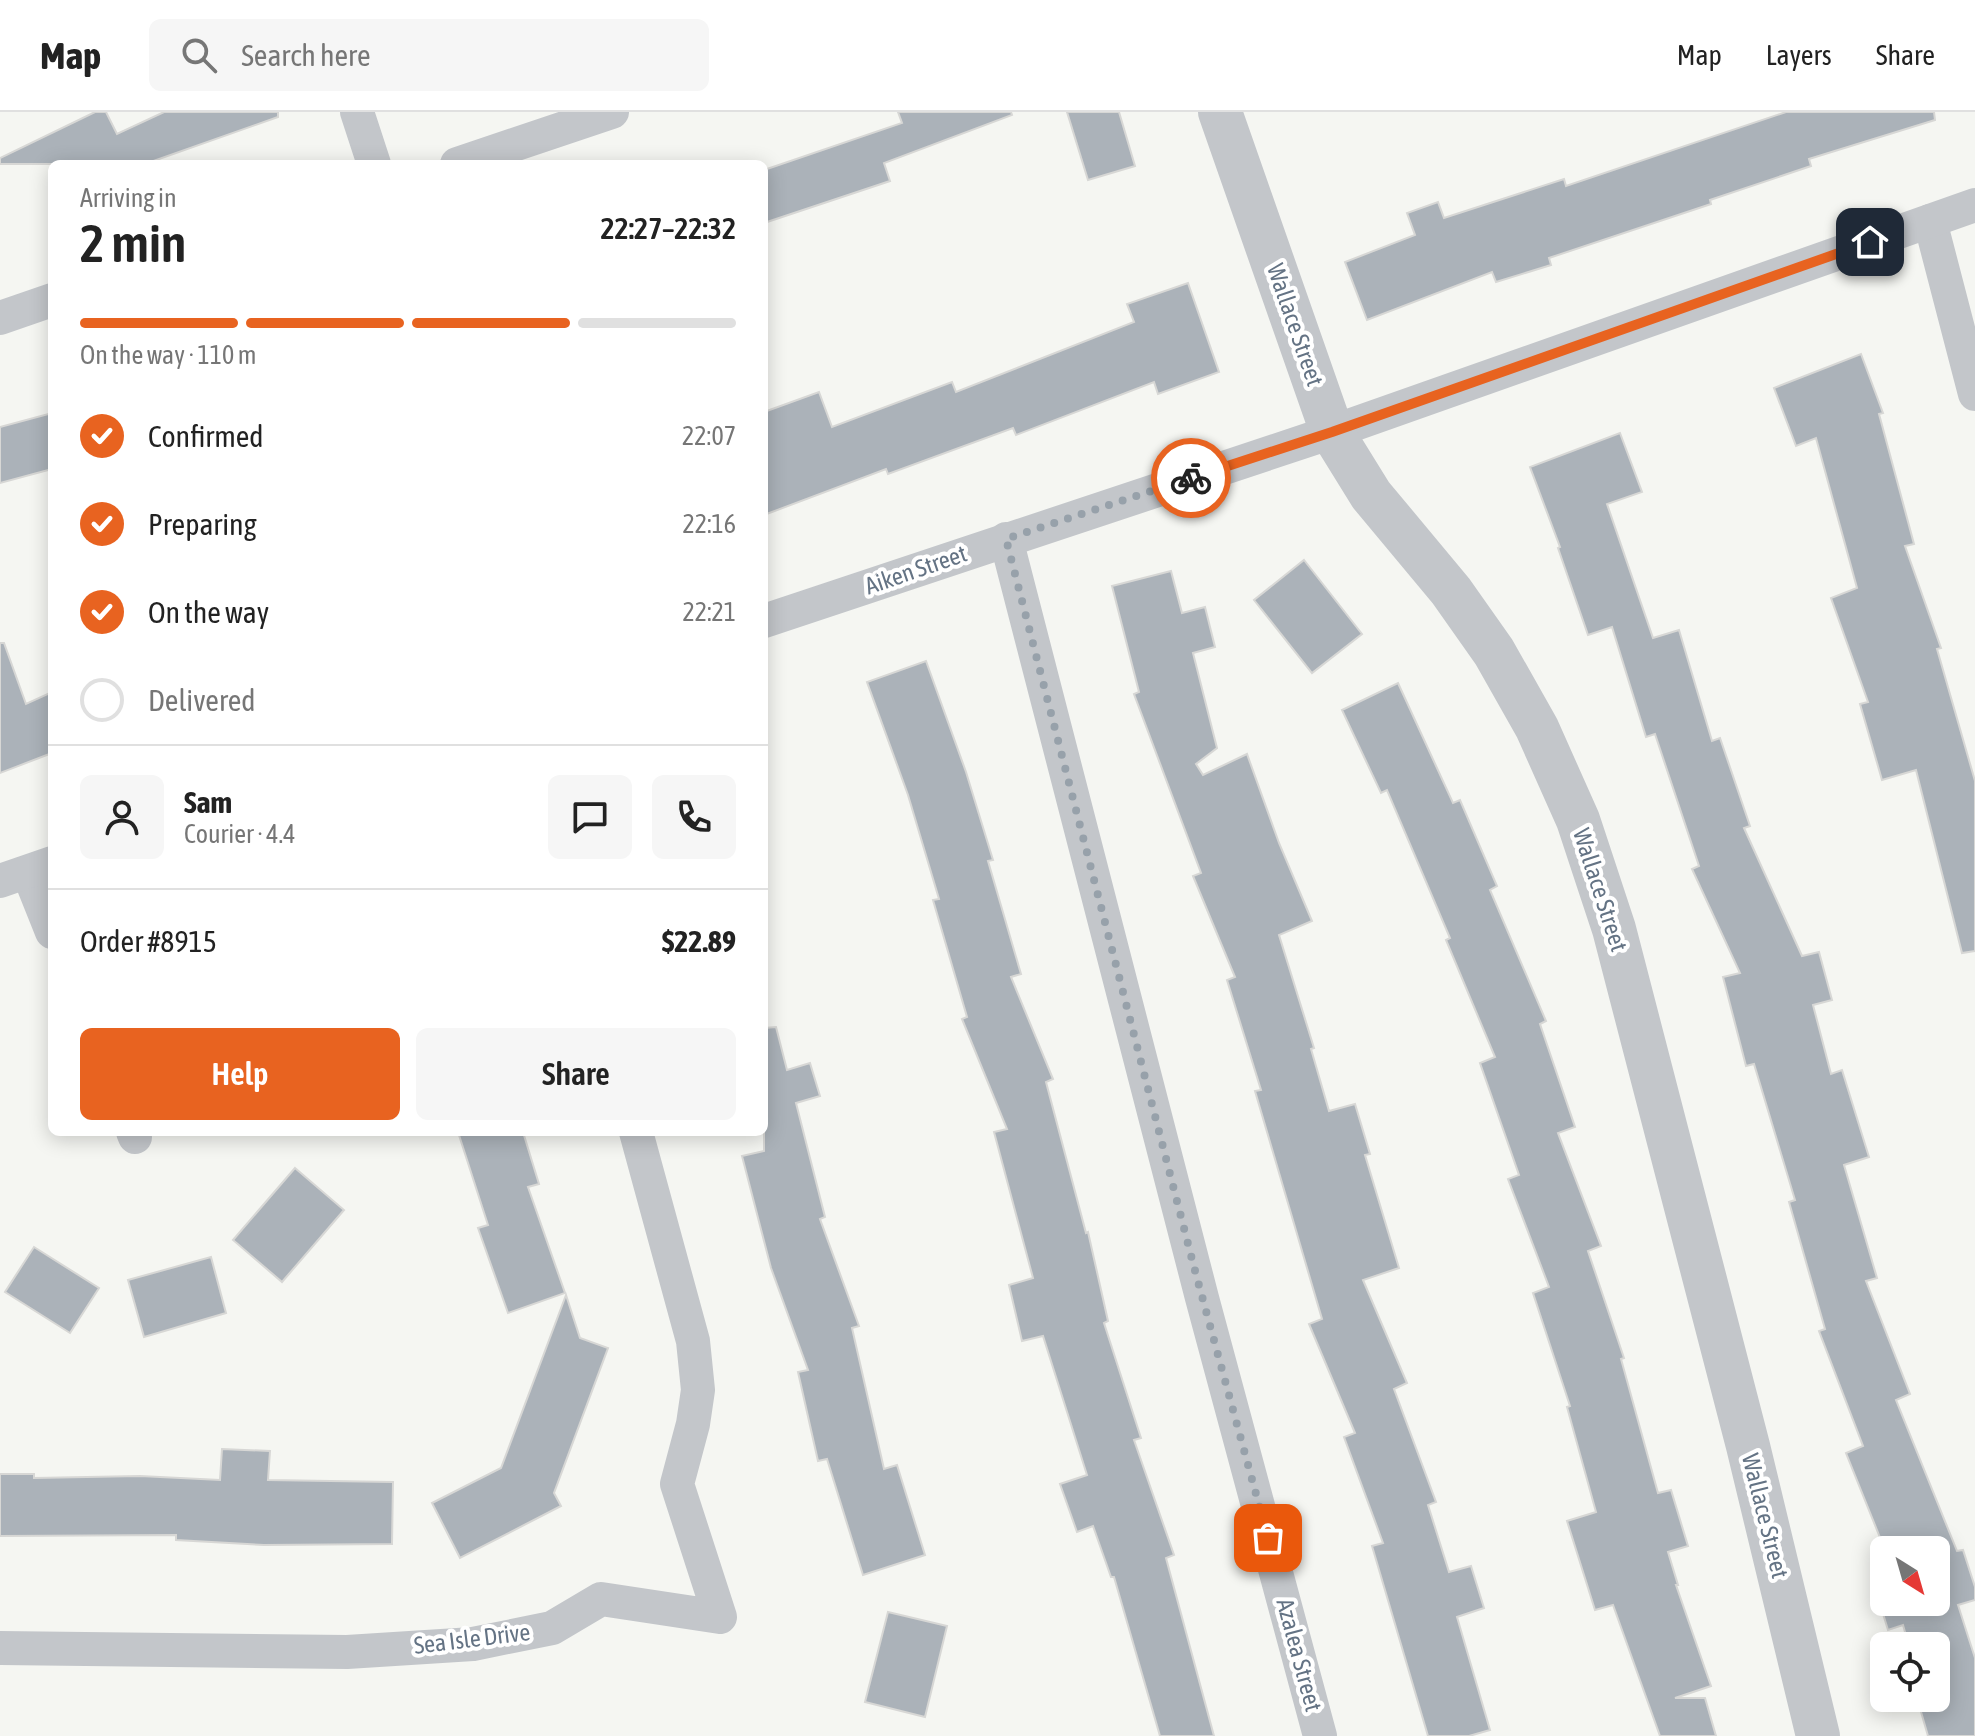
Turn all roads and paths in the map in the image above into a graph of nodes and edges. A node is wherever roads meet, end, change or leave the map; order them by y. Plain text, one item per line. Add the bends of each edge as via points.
1 (357, 112) edge
2 (612, 112) edge
3 (1220, 112) edge
4 (373, 160) edge
5 (469, 160) edge
6 (1975, 205) edge
7 (1930, 221) junction
8 (48, 301) edge
9 (0, 318) edge
10 (1975, 394) edge
11 (1332, 432) junction
12 (1006, 539) junction
13 (768, 620) edge
14 (27, 872) edge
15 (48, 922) edge
16 (637, 1136) edge
17 (0, 1648) edge
18 (1320, 1736) edge
19 (1818, 1736) edge

1 - 4 street
2 - 5 street
3 - 11 street, Wallace Street
6 - 7 street, Aiken Street
7 - 10 street
7 - 11 street, Aiken Street
8 - 9 street
11 - 12 street, Aiken Street
11 - 19 street, Wallace Street via 1371,495 1494,652 1537,728 1578,820 1614,929
12 - 13 street, Aiken Street
12 - 18 street, Azalea Street
14 - 15 street
16 - 17 street, Sea Isle Drive via 693,1341 698,1390 677,1484 720,1617 601,1599 552,1628 473,1644 347,1652

